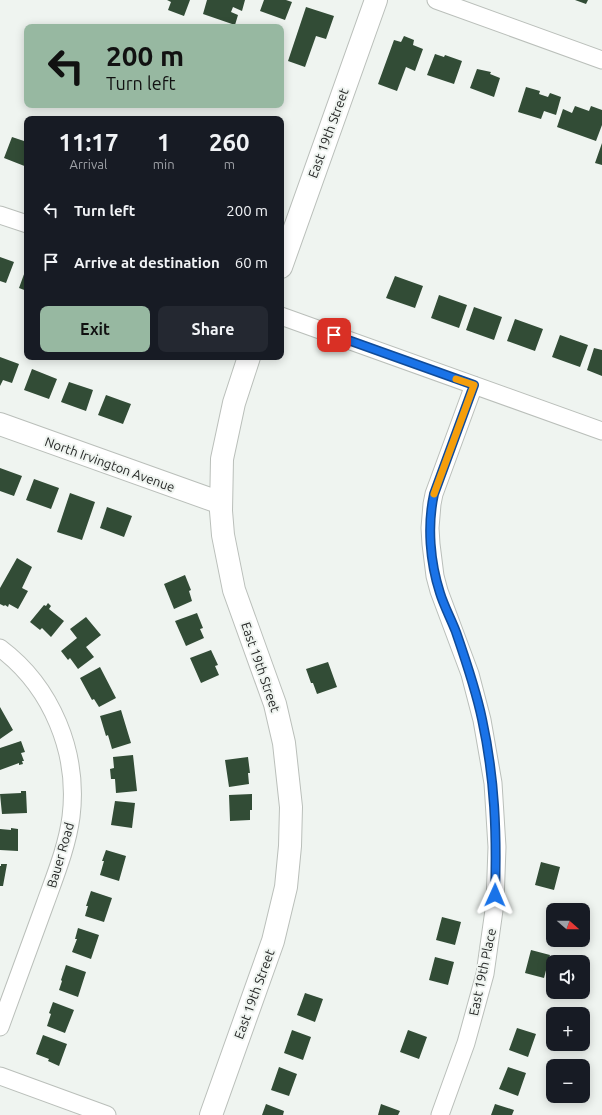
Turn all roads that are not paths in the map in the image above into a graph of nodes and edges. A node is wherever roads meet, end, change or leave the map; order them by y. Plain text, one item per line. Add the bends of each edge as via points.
1 (376, 0) edge
2 (436, 0) edge
3 (602, 60) edge
4 (0, 215) edge
5 (24, 223) edge
6 (284, 259) edge
7 (284, 317) edge
8 (248, 360) edge
9 (474, 385) junction
10 (0, 424) edge
11 (602, 431) edge
12 (221, 503) junction
13 (0, 648) edge
14 (0, 1027) edge
15 (0, 1076) edge
16 (107, 1115) edge
17 (211, 1115) edge
18 (440, 1115) edge

1 - 6 street, East 19th Street
2 - 3 street
4 - 5 street
7 - 9 street
8 - 12 street, East 19th Street via 227,431 222,459
9 - 11 street
9 - 18 street, East 19th Place via 434,494 430,528 439,591 470,674 487,744 496,823 495,895 488,958 477,1004
10 - 12 street, North Irvington Avenue
12 - 17 street, East 19th Street via 223,535 234,590 276,704 289,782 290,822 286,887 273,941
13 - 14 street, Bauer Road via 29,675 51,708 66,746 72,785 71,817 62,855
15 - 16 street

